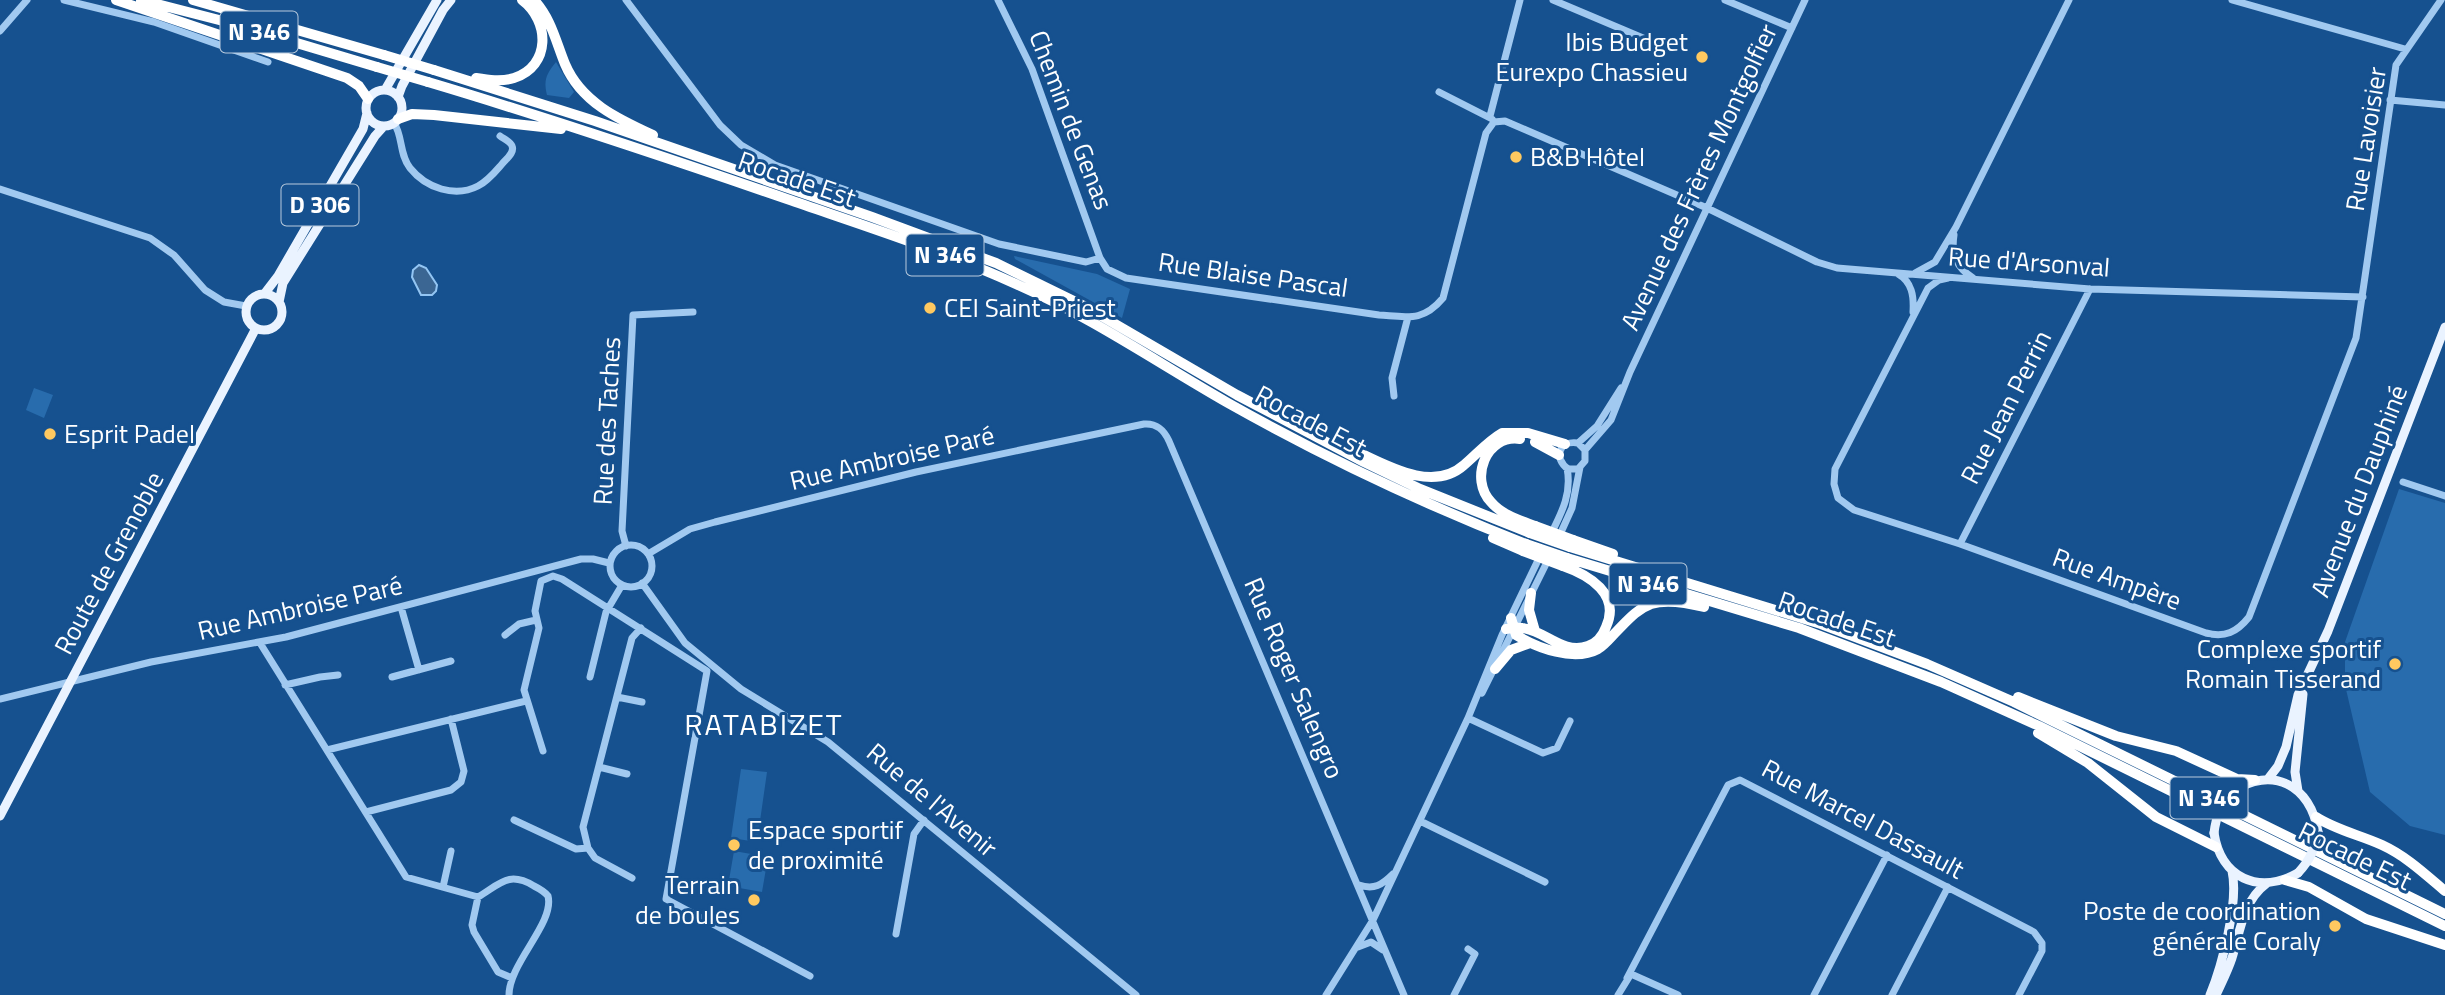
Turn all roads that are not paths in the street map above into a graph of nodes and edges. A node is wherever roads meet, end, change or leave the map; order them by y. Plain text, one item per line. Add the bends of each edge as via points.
1 (27, 0) edge
2 (64, 0) edge
3 (116, 0) edge
4 (141, 0) edge
5 (193, 0) edge
6 (451, 0) edge
7 (522, 0) edge
8 (534, 0) edge
9 (626, 0) edge
10 (998, 0) edge
11 (1520, 0) edge
12 (1553, 0) edge
13 (1725, 0) edge
14 (1805, 0) edge
15 (2069, 0) edge
16 (2232, 0) edge
17 (2441, 0) edge
18 (434, 2) edge
19 (1792, 28) junction
20 (0, 31) edge
21 (1662, 46) dead end
22 (2405, 50) junction
23 (268, 62) dead end
24 (434, 70) junction
25 (385, 90) junction
26 (1440, 92) dead end
27 (398, 97) junction
28 (368, 99) junction
29 (2390, 100) junction
30 (2445, 105) edge
31 (367, 113) junction
32 (1492, 119) junction
33 (392, 123) junction
34 (500, 136) dead end
35 (628, 144) junction
36 (700, 158) junction
37 (0, 189) edge
38 (1707, 208) junction
39 (1956, 227) junction
40 (1100, 258) junction
41 (1897, 274) junction
42 (1909, 275) junction
43 (1948, 278) junction
44 (1974, 279) junction
45 (2090, 289) junction
46 (265, 293) junction
47 (2362, 298) junction
48 (279, 302) junction
49 (246, 306) junction
50 (693, 312) dead end
51 (1912, 316) junction
52 (1408, 317) junction
53 (2445, 327) edge
54 (256, 328) junction
55 (1630, 372) junction
56 (1394, 396) dead end
57 (1152, 424) joint
58 (1293, 426) junction
59 (1578, 443) junction
60 (1565, 444) junction
61 (1585, 450) junction
62 (1559, 455) junction
63 (1580, 467) junction
64 (1567, 468) junction
65 (2403, 482) dead end
66 (2445, 496) edge
67 (1528, 539) junction
68 (1960, 544) junction
69 (626, 546) junction
70 (1568, 553) junction
71 (648, 554) junction
72 (609, 564) junction
73 (642, 583) junction
74 (622, 585) junction
75 (1531, 593) junction
76 (401, 607) junction
77 (1730, 607) junction
78 (608, 608) junction
79 (536, 620) junction
80 (1510, 625) junction
81 (641, 628) junction
82 (1535, 631) junction
83 (505, 635) dead end
84 (260, 643) junction
85 (1530, 643) junction
86 (452, 661) dead end
87 (1495, 669) junction
88 (2310, 669) junction
89 (419, 670) junction
90 (338, 675) dead end
91 (392, 677) dead end
92 (590, 677) dead end
93 (71, 680) junction
94 (1973, 683) junction
95 (285, 685) junction
96 (617, 697) junction
97 (0, 699) edge
98 (526, 701) junction
99 (642, 702) dead end
100 (1995, 705) junction
101 (1468, 718) junction
102 (451, 719) junction
103 (1570, 721) dead end
104 (327, 750) junction
105 (543, 751) dead end
106 (599, 767) junction
107 (627, 774) dead end
108 (2268, 779) junction
109 (2255, 780) junction
110 (2298, 791) junction
111 (366, 812) junction
112 (0, 816) edge
113 (2316, 817) junction
114 (514, 820) dead end
115 (924, 820) junction
116 (1420, 821) junction
117 (2216, 847) junction
118 (588, 848) junction
119 (451, 852) dead end
120 (1887, 855) junction
121 (1398, 868) junction
122 (2232, 871) junction
123 (632, 878) dead end
124 (2285, 880) junction
125 (1545, 882) dead end
126 (2266, 884) junction
127 (1359, 885) junction
128 (443, 887) junction
129 (1948, 887) junction
130 (2445, 891) edge
131 (478, 897) junction
132 (2445, 914) edge
133 (1373, 920) junction
134 (2445, 926) edge
135 (896, 934) dead end
136 (2445, 945) edge
137 (1357, 948) junction
138 (1468, 949) dead end
139 (1388, 956) junction
140 (810, 976) dead end
141 (512, 978) junction
142 (1627, 978) junction
143 (509, 995) edge
144 (1136, 995) edge
145 (1326, 995) edge
146 (1404, 995) edge
147 (1454, 995) edge
148 (1618, 995) edge
149 (1678, 995) edge
150 (1814, 995) edge
151 (1892, 995) edge
152 (2019, 995) edge
153 (2210, 995) edge
154 (2216, 995) edge

1 - 20 street
2 - 23 street via 154,22
3 - 28 highway via 347,78
4 - 35 highway, Rocade Est / N 346, bridge
5 - 24 highway, Rocade Est / N 346, bridge
6 - 27 main road
7 - 24 highway via 537,15 543,39 541,53 526,72 492,81
8 - 36 highway via 585,95 615,116
9 - 40 street via 720,125 757,156 999,244 1086,262
10 - 40 street, Chemin de Genas via 1032,69
11 - 32 street
12 - 21 street
13 - 19 street
14 - 19 street, Avenue des Frères Montgolfier
15 - 39 street
16 - 22 street
17 - 22 street, Rue Lavoisier
18 - 25 main road
19 - 38 street, Avenue des Frères Montgolfier
22 - 29 street, Rue Lavoisier via 2396,65
24 - 36 highway, Rocade Est / N 346
25 - 27 main road
25 - 28 main road
26 - 32 street, Rue d'Arsonval
27 - 33 main road via 402,108
28 - 31 main road
29 - 30 street
29 - 47 street, Rue Lavoisier
31 - 33 main road via 373,122
31 - 46 main road, D 306 via 363,129
32 - 38 street, Rue d'Arsonval
32 - 52 street via 1443,298 1432,311
33 - 34 street via 410,169 447,191 477,186 492,176 512,154 511,144
33 - 35 highway via 420,114 530,124
33 - 48 main road, D 306 via 375,136 283,283
35 - 67 highway, Rocade Est / N 346 via 1020,285 1327,456 1430,505
36 - 58 highway, Rocade Est / N 346 via 1019,273
37 - 49 street via 150,238 205,290 224,302
38 - 41 street, Rue d'Arsonval via 1817,262
38 - 55 street, Avenue des Frères Montgolfier
39 - 42 street via 1936,262
39 - 44 street via 1954,256
40 - 52 street, Rue Blaise Pascal via 1107,269 1126,278
41 - 42 street, Rue d'Arsonval
41 - 51 street via 1911,288
42 - 43 street, Rue d'Arsonval
43 - 44 street, Rue d'Arsonval
43 - 51 street, Rue Ampère via 1928,288
44 - 45 street, Rue d'Arsonval
45 - 47 street, Rue d'Arsonval
45 - 68 street, Rue Jean Perrin
46 - 48 main road
46 - 49 main road via 254,296
47 - 68 street, Rue Ampère via 2351,350 2249,617 2236,631 2206,633
48 - 54 main road via 282,314 278,323 268,330
49 - 54 main road via 248,321
50 - 69 street, Rue des Taches via 633,315 622,531
51 - 68 street, Rue Ampère via 1835,469 1834,484 1838,498 1854,510
52 - 56 street via 1392,378
53 - 88 main road, Avenue du Dauphiné
54 - 93 main road, Route de Grenoble
55 - 59 street, Avenue des Frères Montgolfier via 1597,426
55 - 61 street, Avenue des Frères Montgolfier via 1611,420
57 - 71 street, Rue Ambroise Paré via 916,472 728,519 690,529
57 - 127 street, Rue Roger Salengro via 1166,433
58 - 60 highway via 1304,425 1403,471 1434,478 1456,472 1502,433 1528,433
58 - 67 highway, Rocade Est / N 346
59 - 60 street
59 - 61 street
60 - 62 street
61 - 63 street, Avenue des Frères Montgolfier via 1586,461
62 - 64 street
62 - 67 highway via 1541,444 1513,438 1497,445 1481,467 1481,485 1490,501 1510,516
63 - 64 street
63 - 75 street, Avenue des Frères Montgolfier via 1573,508
64 - 80 street, Avenue des Frères Montgolfier via 1563,510
65 - 66 street
67 - 70 highway, Rocade Est / N 346, bridge
67 - 70 highway, bridge
69 - 71 street
69 - 72 street via 613,553
70 - 77 highway, Rocade Est / N 346
70 - 82 highway via 1600,586 1609,600 1610,618 1602,636 1588,646 1570,648
70 - 94 highway, Rocade Est / N 346 via 1706,583 1714,591 1832,628
71 - 73 street via 652,572
72 - 74 street
72 - 76 street, Rue Ambroise Paré via 581,559
73 - 74 street
73 - 115 street, Rue de l'Avenir via 685,643 741,689 828,742
74 - 78 street
75 - 80 street, Avenue des Frères Montgolfier
75 - 82 highway via 1529,610
76 - 84 street, Rue Ambroise Paré
76 - 89 street
77 - 85 highway via 1651,604 1598,649 1584,654
77 - 100 highway, Rocade Est / N 346 via 1849,646
78 - 79 street via 552,576 541,581
78 - 81 street
78 - 92 street
79 - 83 street via 519,624
79 - 98 street via 539,628 525,678
80 - 82 highway
80 - 85 highway
80 - 87 street, Avenue des Frères Montgolfier
80 - 101 street, Avenue des Frères Montgolfier
81 - 96 street via 632,638
81 - 140 street via 707,671 666,899
84 - 93 street, Rue Ambroise Paré
84 - 95 street
85 - 87 highway via 1511,650
86 - 89 street
87 - 101 street, Avenue des Frères Montgolfier
88 - 108 main road, Avenue du Dauphiné via 2298,695 2286,747
88 - 110 main road, Avenue du Dauphiné via 2297,744
89 - 91 street
90 - 95 street
93 - 97 street, Rue Ambroise Paré
93 - 112 main road, Route de Grenoble
94 - 109 highway via 1986,684 2116,736 2176,751 2237,779
94 - 132 highway, Rocade Est / N 346
95 - 104 street
96 - 99 street
96 - 106 street
98 - 102 street
98 - 105 street
100 - 117 highway via 2001,714 2071,751 2155,817
100 - 134 highway, Rocade Est / N 346
101 - 103 street via 1543,753 1557,748
101 - 116 street, Avenue des Frères Montgolfier
102 - 104 street
102 - 111 street via 464,771 461,782 451,790
104 - 111 street
106 - 107 street
106 - 118 street via 583,827
108 - 109 main road
108 - 110 main road
109 - 117 main road, bridge via 2232,792 2222,804 2216,818
110 - 113 main road
111 - 128 street via 406,877
113 - 124 main road, bridge via 2315,848 2298,873
113 - 130 highway via 2382,845
114 - 118 street via 576,849
115 - 135 street via 914,834
115 - 144 street, Rue de l'Avenir
116 - 121 street, Avenue des Frères Montgolfier
116 - 125 street
117 - 122 main road
118 - 123 street via 595,858
119 - 128 street
120 - 129 street, Rue Marcel Dassault
120 - 142 street, Rue Marcel Dassault via 1746,781 1734,781
120 - 150 street
121 - 127 street via 1384,883
121 - 133 street, Avenue des Frères Montgolfier
122 - 126 main road
122 - 153 main road via 2235,883 2229,926
124 - 126 main road
124 - 136 highway via 2309,887 2366,919
126 - 154 main road via 2252,898
127 - 133 street, Rue Roger Salengro
128 - 131 street
129 - 151 street
129 - 152 street, Rue Marcel Dassault via 2039,937 2042,951
131 - 141 street via 474,932 498,972
131 - 141 street via 515,878 548,896 549,909
133 - 137 street, Avenue des Frères Montgolfier
133 - 139 street, Rue Roger Salengro
137 - 139 street via 1371,942
137 - 145 street, Avenue des Frères Montgolfier
138 - 147 street via 1475,954
139 - 146 street, Rue Roger Salengro
141 - 143 street
142 - 148 street, Rue Marcel Dassault
142 - 149 street via 1637,974

